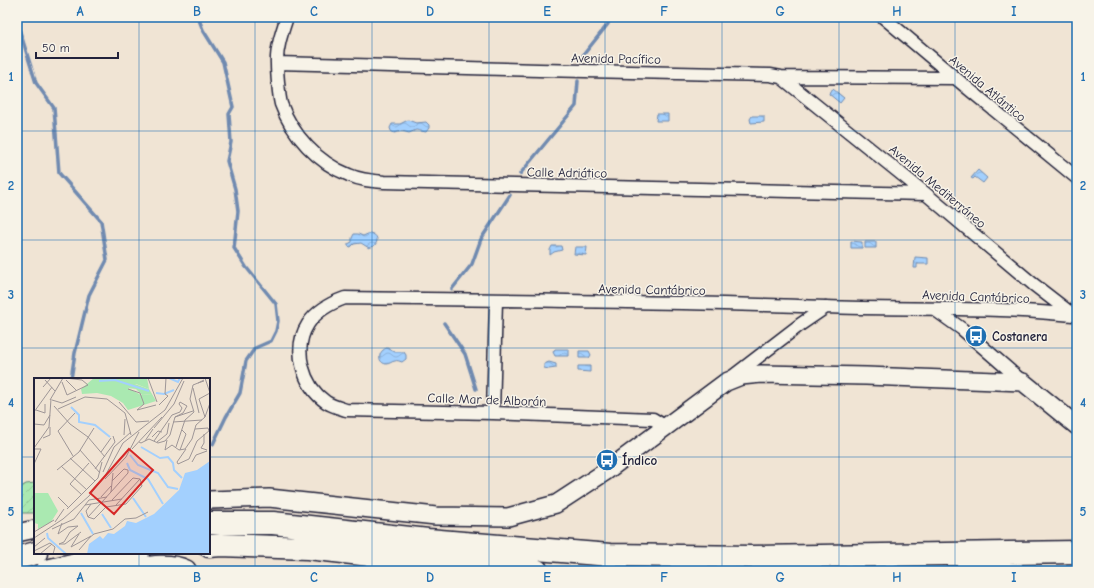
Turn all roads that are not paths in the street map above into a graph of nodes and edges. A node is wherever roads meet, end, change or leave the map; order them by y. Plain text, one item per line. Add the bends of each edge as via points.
1 (287, 17) edge
2 (883, 17) edge
3 (277, 63) junction
4 (816, 76) junction
5 (781, 77) junction
6 (955, 78) junction
7 (804, 95) junction
8 (896, 169) junction
9 (1077, 178) edge
10 (892, 192) junction
11 (926, 194) junction
12 (1043, 292) junction
13 (496, 300) junction
14 (786, 306) junction
15 (826, 307) junction
16 (934, 309) junction
17 (971, 310) junction
18 (1034, 312) junction
19 (1075, 316) edge
20 (801, 324) junction
21 (962, 329) junction
22 (763, 353) junction
23 (768, 375) junction
24 (726, 382) junction
25 (1023, 382) junction
26 (312, 389) joint
27 (493, 413) junction
28 (1077, 426) edge
29 (666, 427) junction
30 (210, 500) edge
31 (210, 523) edge
32 (34, 529) edge
33 (17, 533) edge
34 (210, 546) edge
35 (1077, 552) edge
36 (34, 554) edge
37 (132, 554) edge
38 (17, 558) edge
39 (47, 571) edge
40 (130, 571) edge
41 (185, 571) edge
42 (537, 571) edge
43 (779, 571) edge
44 (1013, 571) edge

1 - 3 street via 281,34
2 - 6 street, Avenida Atlántico
3 - 5 street, Avenida Pacífico
3 - 10 street, Calle Adriático via 281,103 296,132 321,160 350,176 364,180
4 - 5 street, Avenida Pacífico
4 - 6 street, Avenida Pacífico
4 - 7 street via 809,81
5 - 7 street, Avenida Mediterráneo
6 - 9 street, Avenida Atlántico
7 - 8 street, Avenida Mediterráneo
8 - 10 street via 897,182
8 - 11 street, Avenida Mediterráneo
10 - 11 street, Calle Adriático
11 - 12 street, Avenida Mediterráneo
12 - 18 street via 1042,306
12 - 19 street, Avenida Mediterráneo
13 - 14 street, Avenida Cantábrico
13 - 26 street, Avenida Cantábrico via 345,298 329,304 308,324 302,339 300,356 303,372
13 - 27 street
14 - 15 street, Avenida Cantábrico
14 - 20 street via 794,312
15 - 16 street, Avenida Cantábrico
15 - 20 street
16 - 17 street, Avenida Cantábrico
16 - 21 street
17 - 18 street, Avenida Cantábrico
17 - 21 street via 964,317
18 - 19 street, Avenida Cantábrico
20 - 22 street
21 - 25 street
22 - 23 street via 764,367
22 - 24 street
23 - 24 street via 741,376
23 - 25 street
24 - 29 street
25 - 28 street
26 - 27 street, Calle Mar de Alborán via 327,403 346,410
27 - 29 street, Calle Mar de Alborán via 653,419
29 - 30 street via 556,504 508,517 436,516 269,498
31 - 35 highway via 273,523 428,540 610,555 751,557
32 - 33 street
34 - 42 highway via 308,548
36 - 38 highway
37 - 39 highway
40 - 41 highway via 151,567 176,567
43 - 44 highway via 970,565

